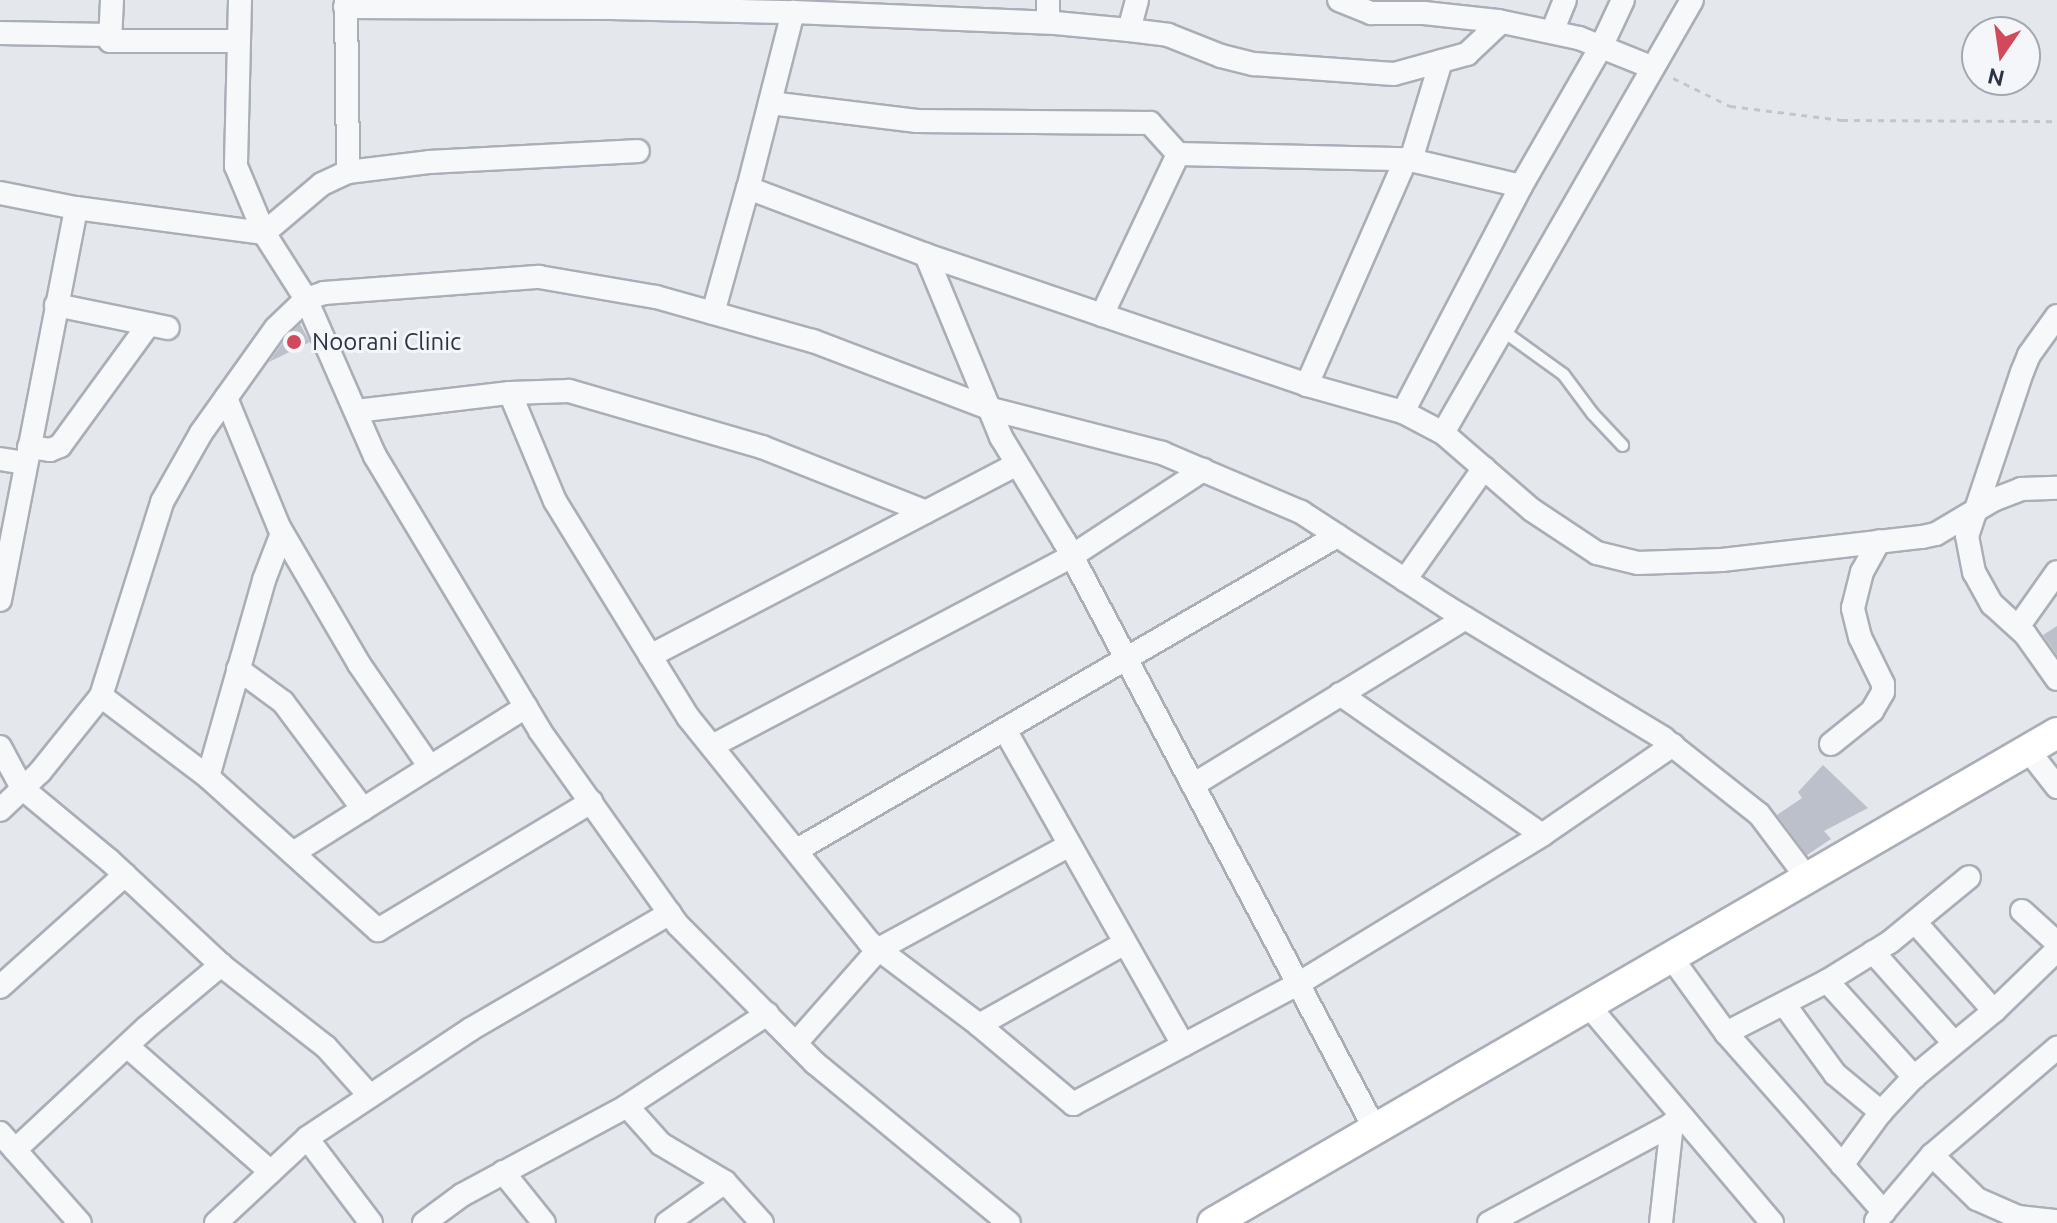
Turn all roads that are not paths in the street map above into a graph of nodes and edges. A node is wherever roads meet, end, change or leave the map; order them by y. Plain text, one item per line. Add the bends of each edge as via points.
1 (112, 0) edge
2 (240, 0) edge
3 (1137, 0) edge
4 (1339, 0) edge
5 (1565, 0) edge
6 (1623, 0) edge
7 (1692, 0) edge
8 (346, 4) edge
9 (439, 4) edge
10 (522, 4) edge
11 (611, 4) edge
12 (1386, 7) edge
13 (797, 8) edge
14 (882, 8) edge
15 (1445, 8) edge
16 (965, 9) edge
17 (1048, 11) edge
18 (1500, 14) edge
19 (1129, 30) junction
20 (1552, 32) junction
21 (0, 33) edge
22 (110, 35) junction
23 (238, 41) junction
24 (1601, 47) junction
25 (1441, 61) junction
26 (1651, 67) junction
27 (770, 103) junction
28 (638, 151) dead end
29 (1178, 154) junction
30 (1409, 160) junction
31 (348, 172) junction
32 (1521, 186) junction
33 (748, 188) junction
34 (0, 193) edge
35 (76, 208) junction
36 (264, 233) junction
37 (926, 255) junction
38 (306, 299) junction
39 (56, 305) junction
40 (713, 313) junction
41 (1102, 315) junction
42 (2057, 316) edge
43 (1502, 330) junction
44 (1307, 385) junction
45 (510, 393) junction
46 (226, 398) junction
47 (991, 409) junction
48 (356, 411) junction
49 (1403, 412) junction
50 (1443, 433) junction
51 (1622, 445) dead end
52 (27, 455) junction
53 (0, 459) edge
54 (1017, 464) junction
55 (1484, 468) junction
56 (1203, 470) junction
57 (2057, 488) edge
58 (926, 512) junction
59 (1971, 515) junction
60 (282, 533) junction
61 (1337, 536) junction
62 (1879, 541) junction
63 (1072, 556) junction
64 (4, 560) edge
65 (2057, 572) edge
66 (1405, 580) junction
67 (0, 600) edge
68 (1465, 618) junction
69 (2018, 627) junction
70 (650, 656) junction
71 (1128, 661) junction
72 (238, 669) junction
73 (2057, 679) edge
74 (1340, 694) junction
75 (101, 696) junction
76 (526, 707) junction
77 (1005, 730) junction
78 (2057, 733) edge
79 (1831, 744) dead end
80 (1673, 745) junction
81 (712, 746) junction
82 (0, 747) edge
83 (2028, 750) junction
84 (430, 767) junction
85 (208, 777) junction
86 (1193, 785) junction
87 (2057, 787) edge
88 (22, 788) junction
89 (591, 802) junction
90 (363, 809) junction
91 (0, 810) edge
92 (1542, 835) junction
93 (1070, 845) junction
94 (797, 850) junction
95 (293, 853) junction
96 (125, 875) junction
97 (1969, 877) dead end
98 (1807, 878) junction
99 (2022, 911) dead end
100 (670, 913) junction
101 (1915, 922) junction
102 (1125, 943) junction
103 (2057, 943) edge
104 (879, 949) junction
105 (2057, 950) edge
106 (1873, 952) junction
107 (1671, 957) junction
108 (221, 965) junction
109 (1827, 981) junction
110 (1298, 984) junction
111 (0, 987) edge
112 (1784, 1004) junction
113 (1588, 1005) junction
114 (1994, 1011) junction
115 (767, 1014) junction
116 (979, 1025) junction
117 (1726, 1033) junction
118 (796, 1043) junction
119 (1954, 1043) junction
120 (1183, 1045) junction
121 (127, 1046) junction
122 (2057, 1048) edge
123 (1914, 1077) junction
124 (370, 1096) junction
125 (627, 1106) junction
126 (1881, 1112) junction
127 (1678, 1121) junction
128 (1375, 1129) junction
129 (0, 1133) edge
130 (307, 1138) junction
131 (15, 1150) junction
132 (1932, 1155) junction
133 (1842, 1165) junction
134 (271, 1172) junction
135 (503, 1172) junction
136 (725, 1182) junction
137 (1879, 1218) edge
138 (2015, 1220) edge
139 (2057, 1221) edge
140 (80, 1223) edge
141 (216, 1223) edge
142 (371, 1223) edge
143 (424, 1223) edge
144 (544, 1223) edge
145 (667, 1223) edge
146 (762, 1223) edge
147 (1009, 1223) edge
148 (1213, 1223) edge
149 (1489, 1223) edge
150 (1661, 1223) edge
151 (1772, 1223) edge

1 - 22 street
2 - 23 street
3 - 19 street
4 - 12 street via 1362,11
5 - 20 street
6 - 24 street
7 - 26 street
8 - 9 street
8 - 31 street
9 - 10 street
10 - 11 street
11 - 13 street
12 - 15 street
13 - 14 street
13 - 27 street
14 - 16 street
15 - 18 street
16 - 17 street
17 - 19 street
18 - 20 street
18 - 25 street via 1473,50
19 - 25 street via 1168,35 1254,64 1394,74
20 - 24 street
21 - 22 street
22 - 23 street via 110,41
23 - 36 street via 236,166
24 - 26 street
24 - 32 street
25 - 30 street
26 - 43 street
27 - 29 street via 917,121 1150,123
27 - 33 street
28 - 31 street via 430,162
29 - 30 street
29 - 41 street
30 - 32 street
30 - 44 street
31 - 36 street via 322,184
32 - 49 street
33 - 37 street
33 - 40 street
34 - 35 street
35 - 36 street
35 - 39 street
36 - 38 street
37 - 41 street
37 - 47 street
38 - 40 street via 324,293 539,277 656,297
38 - 46 street via 276,328
38 - 48 street
39 - 52 street
39 - 52 street via 159,326 60,446
40 - 47 street via 813,341
41 - 44 street
42 - 59 street via 2029,355
43 - 50 street
43 - 51 lane via 1563,374
44 - 49 street
45 - 48 street
45 - 58 street via 569,391 762,447
45 - 70 street via 555,501
46 - 60 street
46 - 75 street via 162,502
47 - 54 street
47 - 56 street via 1162,453
48 - 76 street via 375,456
49 - 50 street
50 - 55 street
52 - 53 street
52 - 64 street
54 - 58 street
54 - 63 street
55 - 62 street via 1532,510 1597,553 1624,562 1722,560
55 - 66 street
56 - 61 street via 1301,512
56 - 63 street
57 - 59 street via 2021,489
58 - 70 street
59 - 62 street via 1936,534
59 - 69 street via 1967,536 1974,572 1992,604
60 - 72 street
60 - 84 street via 359,664
61 - 66 street
61 - 71 street
62 - 79 street via 1862,572 1853,608 1883,692 1872,711
63 - 71 street
63 - 81 street
64 - 67 street
65 - 69 street
66 - 68 street
68 - 74 street
68 - 80 street
69 - 73 street
70 - 81 street
71 - 77 street
71 - 86 street
72 - 85 street
72 - 90 street via 283,702
74 - 86 street
74 - 92 street
75 - 85 street
75 - 88 street
76 - 84 street
76 - 89 street
77 - 93 street
77 - 94 street
78 - 83 street
80 - 92 street
80 - 98 street via 1759,814
81 - 94 street
82 - 88 street
83 - 87 street
83 - 98 street
84 - 90 street
85 - 95 street
86 - 110 street
88 - 91 street
88 - 96 street
89 - 95 street via 378,930
89 - 100 street
90 - 95 street
92 - 110 street
93 - 102 street
93 - 104 street
94 - 104 street
96 - 108 street
96 - 111 street
97 - 101 street
98 - 107 street
99 - 103 street
100 - 115 street
100 - 124 street via 471,1029
101 - 106 street
101 - 114 street
102 - 116 street
102 - 120 street
104 - 116 street
104 - 118 street
105 - 114 street
106 - 109 street
106 - 119 street
107 - 113 street
107 - 117 street
108 - 121 street
108 - 124 street via 326,1047
109 - 112 street
109 - 123 street
110 - 120 street
110 - 128 street
112 - 117 street
112 - 126 street via 1835,1074
113 - 127 street
113 - 128 street
114 - 119 street
115 - 118 street
115 - 125 street
116 - 120 street via 1073,1104
117 - 133 street
118 - 147 street
119 - 123 street
121 - 131 street
121 - 134 street
122 - 132 street
123 - 126 street
124 - 130 street
125 - 135 street
125 - 136 street via 661,1144
126 - 133 street
127 - 149 street
127 - 150 street
127 - 151 street
128 - 148 street
129 - 131 street
130 - 134 street
130 - 142 street
131 - 140 street
132 - 137 street
132 - 138 street via 1977,1199
133 - 137 street
134 - 141 street
135 - 143 street
135 - 144 street
136 - 145 street
136 - 146 street
138 - 139 street

